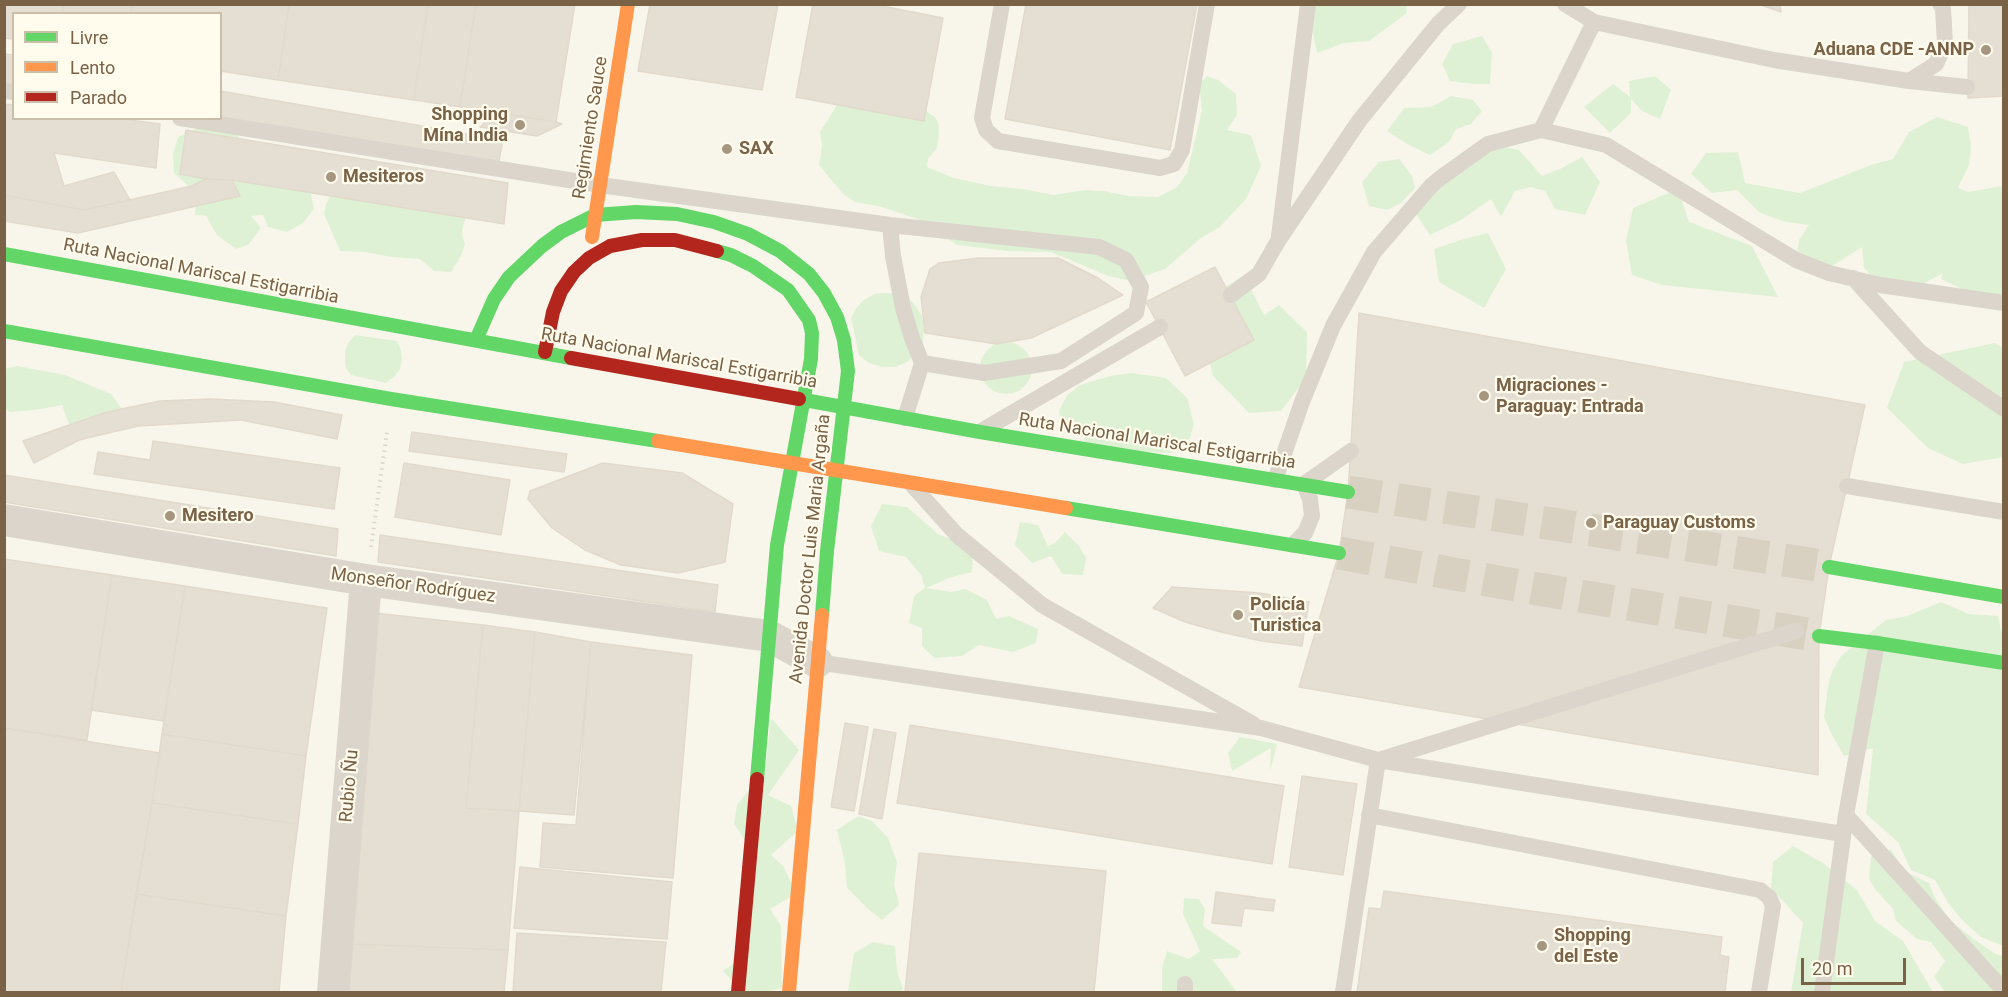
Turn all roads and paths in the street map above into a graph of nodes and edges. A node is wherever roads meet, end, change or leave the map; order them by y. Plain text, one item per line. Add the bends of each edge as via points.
1 (628, 4) edge
2 (1002, 4) edge
3 (1207, 4) edge
4 (1308, 4) edge
5 (1459, 4) edge
6 (1565, 4) edge
7 (1940, 4) edge
8 (1594, 22) junction
9 (1909, 81) junction
10 (1968, 87) dead end
11 (193, 120) edge
12 (1542, 130) junction
13 (600, 185) junction
14 (596, 215) junction
15 (890, 225) junction
16 (1278, 241) junction
17 (4, 254) edge
18 (589, 258) junction
19 (1853, 278) junction
20 (1231, 295) dead end
21 (2004, 303) edge
22 (1160, 327) dead end
23 (4, 332) edge
24 (476, 340) junction
25 (545, 352) junction
26 (922, 363) junction
27 (391, 399) junction
28 (2004, 409) edge
29 (899, 417) junction
30 (980, 432) junction
31 (1351, 451) dead end
32 (1275, 480) junction
33 (902, 481) junction
34 (1304, 484) junction
35 (1847, 486) dead end
36 (1348, 492) tunnel mouth
37 (2004, 512) edge
38 (4, 520) edge
39 (1293, 545) junction
40 (1339, 553) tunnel mouth
41 (1829, 567) tunnel mouth
42 (366, 580) junction
43 (2004, 597) edge
44 (1796, 632) dead end
45 (769, 636) junction
46 (1819, 636) tunnel mouth
47 (1877, 642) junction
48 (817, 662) junction
49 (2004, 663) edge
50 (1262, 728) junction
51 (1378, 760) junction
52 (1369, 815) junction
53 (1846, 815) junction
54 (1843, 834) junction
55 (2004, 991) edge
56 (333, 993) edge
57 (738, 993) edge
58 (789, 993) edge
59 (1342, 993) edge
60 (1759, 993) edge
61 (1822, 993) edge

1 - 13 main road, Regimiento Sauce
2 - 3 lane via 982,118 986,130 998,141 1160,168 1174,164 1182,150
4 - 16 lane
5 - 16 lane via 1359,121
6 - 8 lane
7 - 9 lane via 1945,44 1936,64
8 - 9 lane via 1774,60
8 - 12 lane
9 - 10 lane
11 - 13 lane
12 - 19 lane via 1606,145 1796,260
12 - 32 lane via 1488,144 1439,179 1374,252 1333,326
13 - 14 main road, Regimiento Sauce
13 - 15 lane
14 - 18 main road, Regimiento Sauce
14 - 24 main road, Avenida Doctor Luis Maria Argaña via 561,232 509,277 494,299
14 - 48 main road, Avenida Doctor Luis Maria Argaña via 677,214 748,234 780,251 809,274 837,317 848,371
15 - 26 lane via 903,308
15 - 26 lane via 1099,247 1126,260 1141,287 1136,313 1061,361 984,373
16 - 20 lane via 1259,274
17 - 24 main road, Ruta Nacional Mariscal Estigarribia
18 - 25 main road, Avenida Doctor Luis Maria Argaña via 561,291
18 - 45 main road, Avenida Doctor Luis Maria Argaña via 610,246 642,240 675,240 731,255 788,290 809,320 811,359 777,545
19 - 21 lane
19 - 28 lane via 1920,352
22 - 30 lane
23 - 27 main road
24 - 25 main road, Ruta Nacional Mariscal Estigarribia
25 - 29 main road, Ruta Nacional Mariscal Estigarribia
26 - 29 lane
27 - 33 main road
27 - 42 path
29 - 30 main road, Ruta Nacional Mariscal Estigarribia
30 - 32 main road, Ruta Nacional Mariscal Estigarribia
31 - 34 lane
32 - 34 main road, Ruta Nacional Mariscal Estigarribia
33 - 39 main road
33 - 50 lane via 957,535 1042,605
34 - 36 main road, Ruta Nacional Mariscal Estigarribia
34 - 39 lane via 1312,516 1305,533
35 - 37 lane
38 - 42 street, Monseñor Rodríguez
39 - 40 main road
41 - 43 main road
42 - 45 street, Monseñor Rodríguez
42 - 56 street, Rubio Ñu
44 - 51 lane
45 - 48 street, Monseñor Rodríguez
45 - 57 main road, Avenida Doctor Luis Maria Argaña
46 - 47 main road
47 - 49 main road
47 - 53 lane
48 - 50 lane
48 - 58 main road, Avenida Doctor Luis Maria Argaña
50 - 51 lane
51 - 52 lane
51 - 54 lane
52 - 59 lane
52 - 60 lane via 1760,890 1773,906
53 - 54 lane
53 - 55 lane
54 - 61 lane

